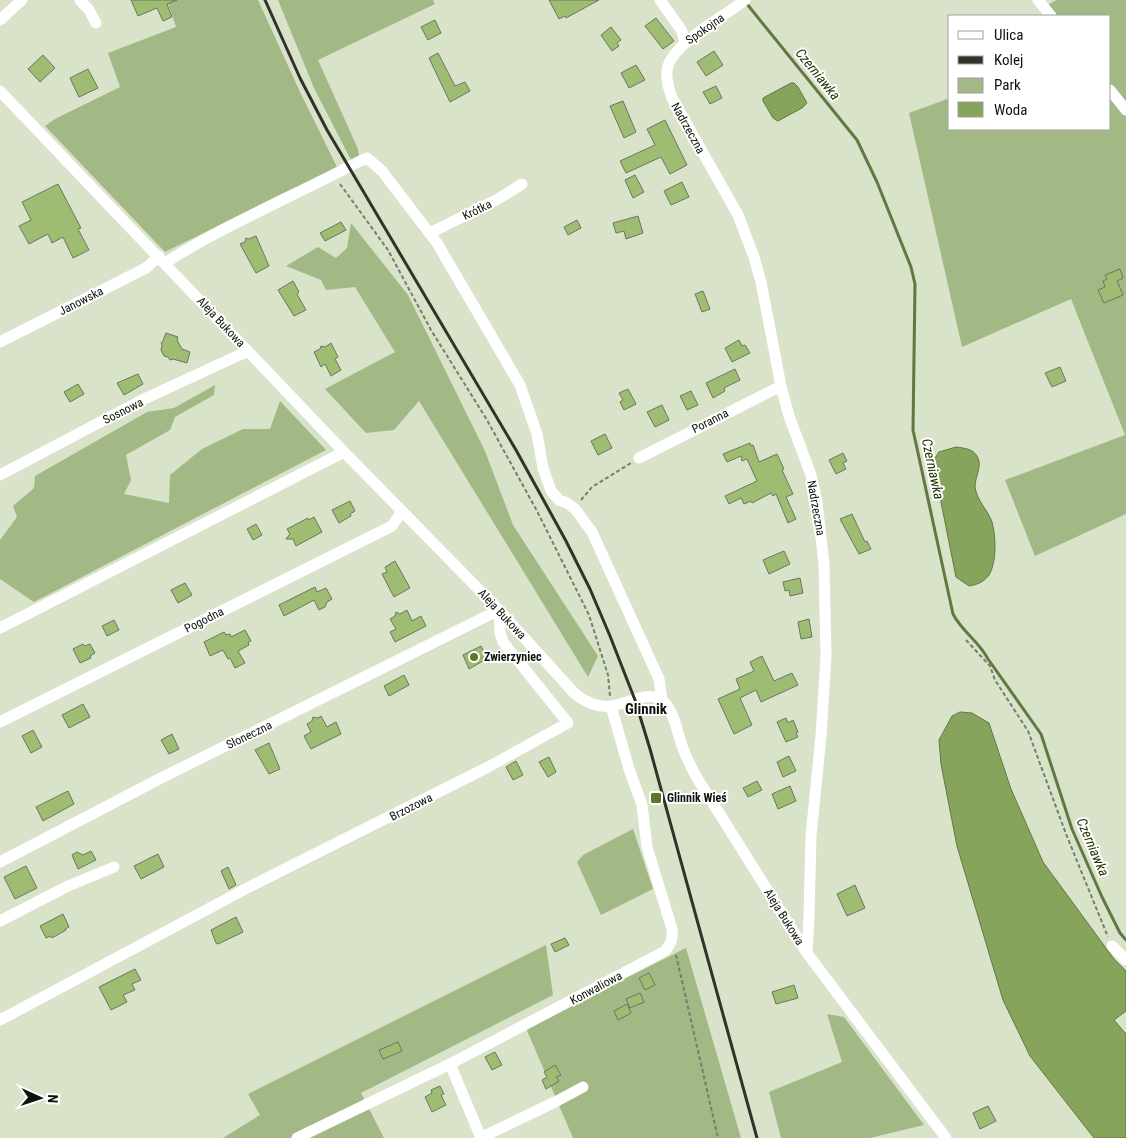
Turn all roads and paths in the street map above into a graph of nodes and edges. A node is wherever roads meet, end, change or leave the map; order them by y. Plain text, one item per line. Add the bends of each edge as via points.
1 (22, 0) edge
2 (80, 0) edge
3 (660, 0) edge
4 (745, 0) edge
5 (1038, 0) edge
6 (1049, 15) edge
7 (0, 20) edge
8 (96, 23) dead end
9 (685, 43) junction
10 (670, 61) joint
11 (0, 91) edge
12 (1111, 91) edge
13 (1126, 110) edge
14 (331, 176) junction
15 (522, 184) dead end
16 (430, 233) junction
17 (162, 260) junction
18 (0, 342) edge
19 (248, 352) junction
20 (781, 386) junction
21 (344, 452) junction
22 (639, 458) joint
23 (0, 475) edge
24 (575, 509) junction
25 (402, 511) junction
26 (499, 610) junction
27 (0, 628) edge
28 (966, 640) dead end
29 (662, 700) junction
30 (611, 706) junction
31 (0, 722) edge
32 (0, 862) edge
33 (114, 867) dead end
34 (0, 922) edge
35 (672, 940) junction
36 (1112, 946) joint
37 (807, 953) junction
38 (1126, 960) edge
39 (0, 1020) edge
40 (450, 1064) junction
41 (583, 1087) dead end
42 (297, 1138) edge
43 (480, 1138) edge
44 (718, 1138) edge
45 (946, 1138) edge

1 - 7 street
2 - 8 street
3 - 9 street via 682,31
4 - 9 street, Spokojna
5 - 6 street
9 - 10 street, Spokojna
10 - 20 street, Nadrzeczna via 667,78 672,98 738,216 754,257
11 - 17 street, Aleja Bukowa
12 - 13 street
14 - 16 street, Janowska via 367,158 382,171
14 - 17 street, Janowska
14 - 30 path via 344,188 388,250 537,511 589,615 608,675
15 - 16 street, Krótka
16 - 24 street via 520,385 537,434 542,468 551,491
17 - 18 street, Janowska
17 - 19 street, Aleja Bukowa
19 - 21 street, Aleja Bukowa
19 - 23 street, Sosnowa via 142,400
20 - 22 street, Poranna
20 - 37 street, Nadrzeczna via 815,489 822,532 826,608 825,693 811,836
21 - 25 street, Aleja Bukowa
21 - 27 street
22 - 24 path via 592,487
24 - 29 street via 592,532 647,651 659,679
25 - 26 street, Aleja Bukowa
25 - 31 street, Pogodna via 392,526
26 - 30 street, Aleja Bukowa via 575,694 591,703
26 - 32 street, Słoneczna
26 - 39 street, Brzozowa via 503,642 568,723
28 - 36 path via 990,666 995,680 1028,731
29 - 30 street, Aleja Bukowa via 649,696
29 - 37 street, Aleja Bukowa via 669,709 697,778
30 - 35 street via 642,805 646,847 669,917
33 - 34 street via 68,886
35 - 40 street, Konwaliowa via 666,951
35 - 44 path
36 - 38 street
37 - 45 street, Aleja Bukowa
40 - 42 street, Konwaliowa
40 - 43 street
41 - 43 street

